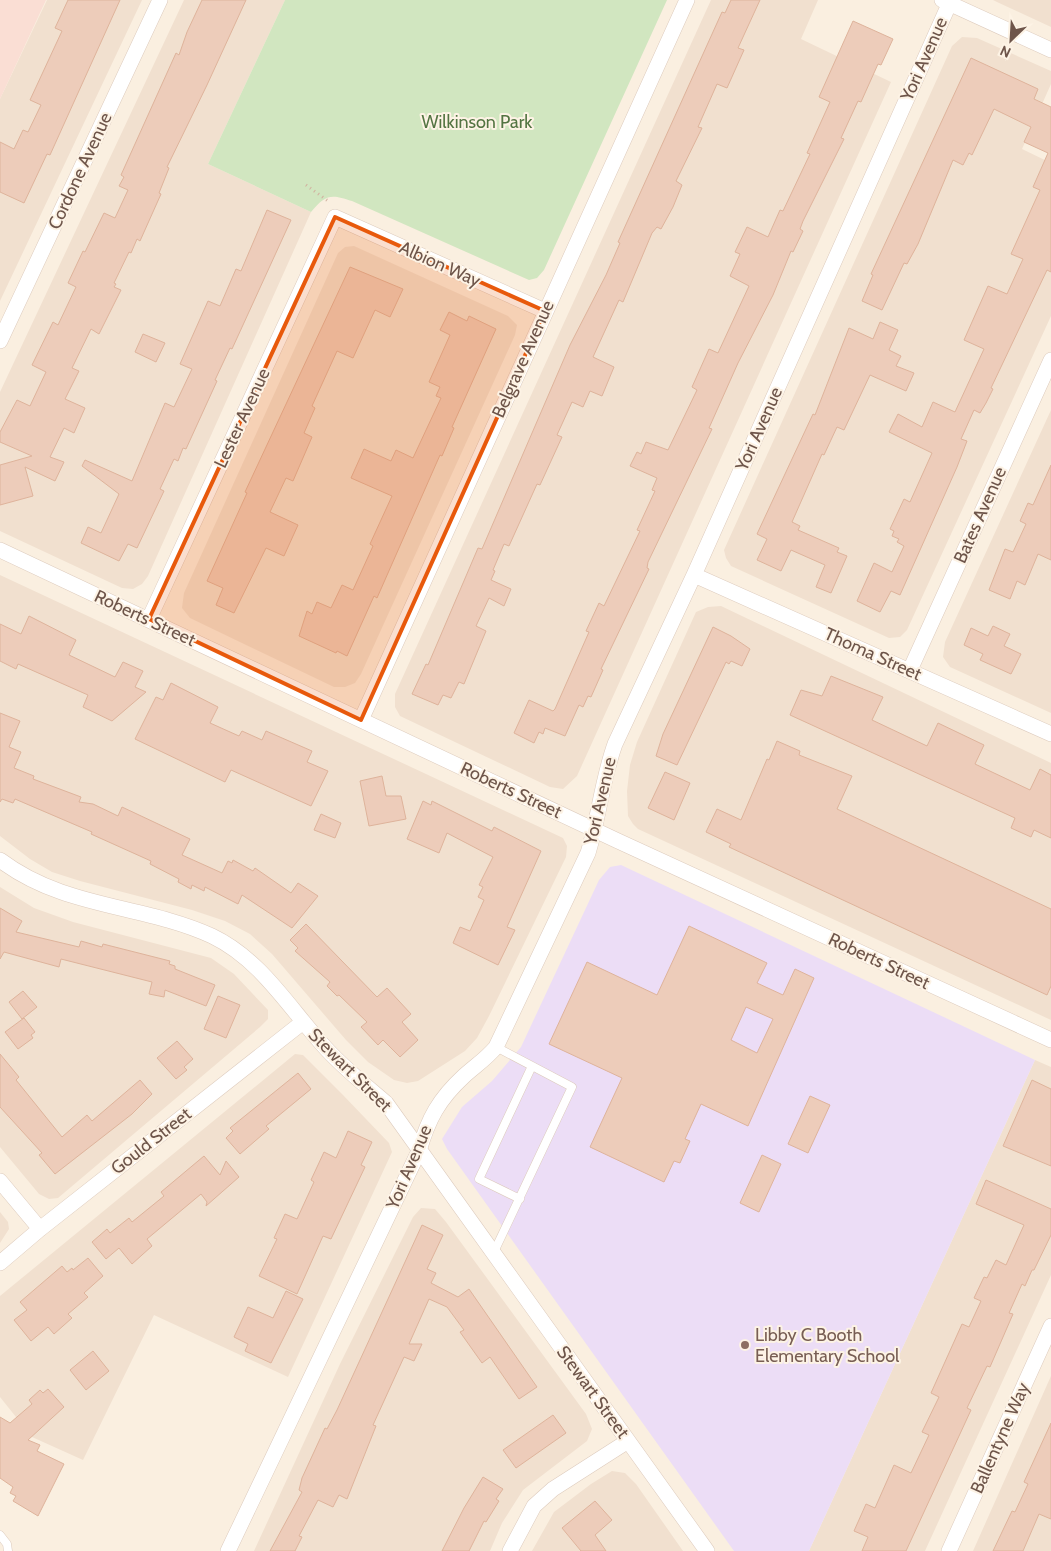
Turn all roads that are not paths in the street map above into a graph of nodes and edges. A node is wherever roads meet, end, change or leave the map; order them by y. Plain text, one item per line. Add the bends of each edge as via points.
1 (160, 0) edge
2 (687, 0) edge
3 (947, 1) edge
4 (1051, 50) edge
5 (335, 217) joint
6 (545, 311) junction
7 (0, 341) edge
8 (1051, 360) edge
9 (0, 550) edge
10 (694, 575) junction
11 (149, 619) junction
12 (910, 670) junction
13 (361, 720) junction
14 (1051, 734) edge
15 (595, 830) junction
16 (0, 860) edge
17 (303, 1022) junction
18 (1051, 1040) edge
19 (496, 1047) junction
20 (532, 1066) junction
21 (419, 1151) junction
22 (0, 1181) edge
23 (520, 1199) junction
24 (40, 1229) junction
25 (493, 1254) junction
26 (0, 1263) edge
27 (1051, 1326) edge
28 (628, 1441) junction
29 (0, 1535) edge
30 (8, 1551) edge
31 (228, 1551) edge
32 (510, 1551) edge
33 (707, 1551) edge
34 (949, 1551) edge

1 - 7 street, Cordone Avenue
2 - 6 street, Belgrave Avenue
3 - 4 street
3 - 10 street, Yori Avenue
5 - 6 street, Albion Way
5 - 11 street, Lester Avenue
6 - 13 street, Belgrave Avenue
8 - 12 street, Bates Avenue
9 - 11 street, Roberts Street
10 - 12 street, Thoma Street
10 - 15 street, Yori Avenue via 614,744 605,771
11 - 13 street, Roberts Street
12 - 14 street, Thoma Street
13 - 15 street, Roberts Street
15 - 18 street, Roberts Street
15 - 19 street, Yori Avenue via 588,854
16 - 17 street, Stewart Street via 32,881 58,892 188,927 213,937 260,970
17 - 21 street, Stewart Street via 335,1059 386,1103
17 - 24 street, Gould Street
19 - 20 lane
19 - 21 street, Yori Avenue via 440,1101 427,1122
20 - 23 lane via 572,1087
20 - 23 lane via 479,1179
21 - 25 street, Stewart Street
21 - 31 street, Yori Avenue
22 - 24 street
23 - 25 lane
24 - 26 street, Gould Street
25 - 28 street, Stewart Street
27 - 34 street, Ballentyne Way
28 - 32 street via 553,1489 534,1506
28 - 33 street, Stewart Street
29 - 30 lane

